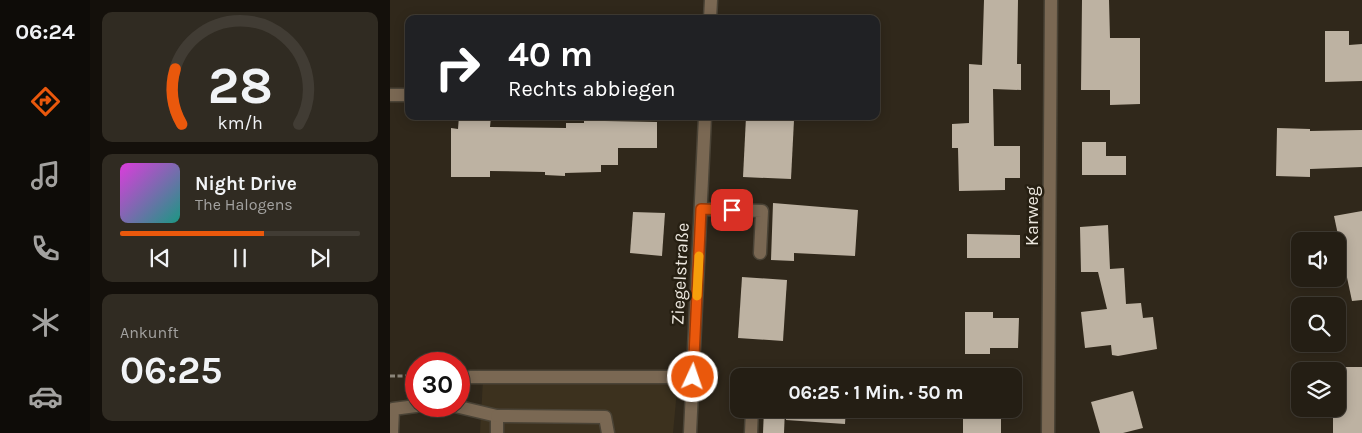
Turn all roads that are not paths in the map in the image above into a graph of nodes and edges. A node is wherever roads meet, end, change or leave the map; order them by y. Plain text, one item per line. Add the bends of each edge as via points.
1 (711, 0) edge
2 (1051, 0) edge
3 (710, 15) edge
4 (390, 95) edge
5 (405, 95) edge
6 (705, 120) edge
7 (701, 209) junction
8 (760, 253) dead end
9 (470, 377) dead end
10 (693, 377) junction
11 (405, 407) edge
12 (470, 410) edge
13 (497, 416) junction
14 (752, 418) edge
15 (392, 433) edge
16 (497, 433) edge
17 (608, 433) edge
18 (690, 433) edge
19 (751, 433) edge
20 (1048, 433) edge

1 - 3 street
2 - 20 street, Karweg
4 - 5 street
6 - 7 street, Ziegelstraße
7 - 8 street via 762,211
7 - 10 street, Ziegelstraße
9 - 10 street
10 - 18 street, Ziegelstraße
11 - 15 street via 393,409
12 - 13 street
13 - 16 street
13 - 17 street via 605,417
14 - 19 street

